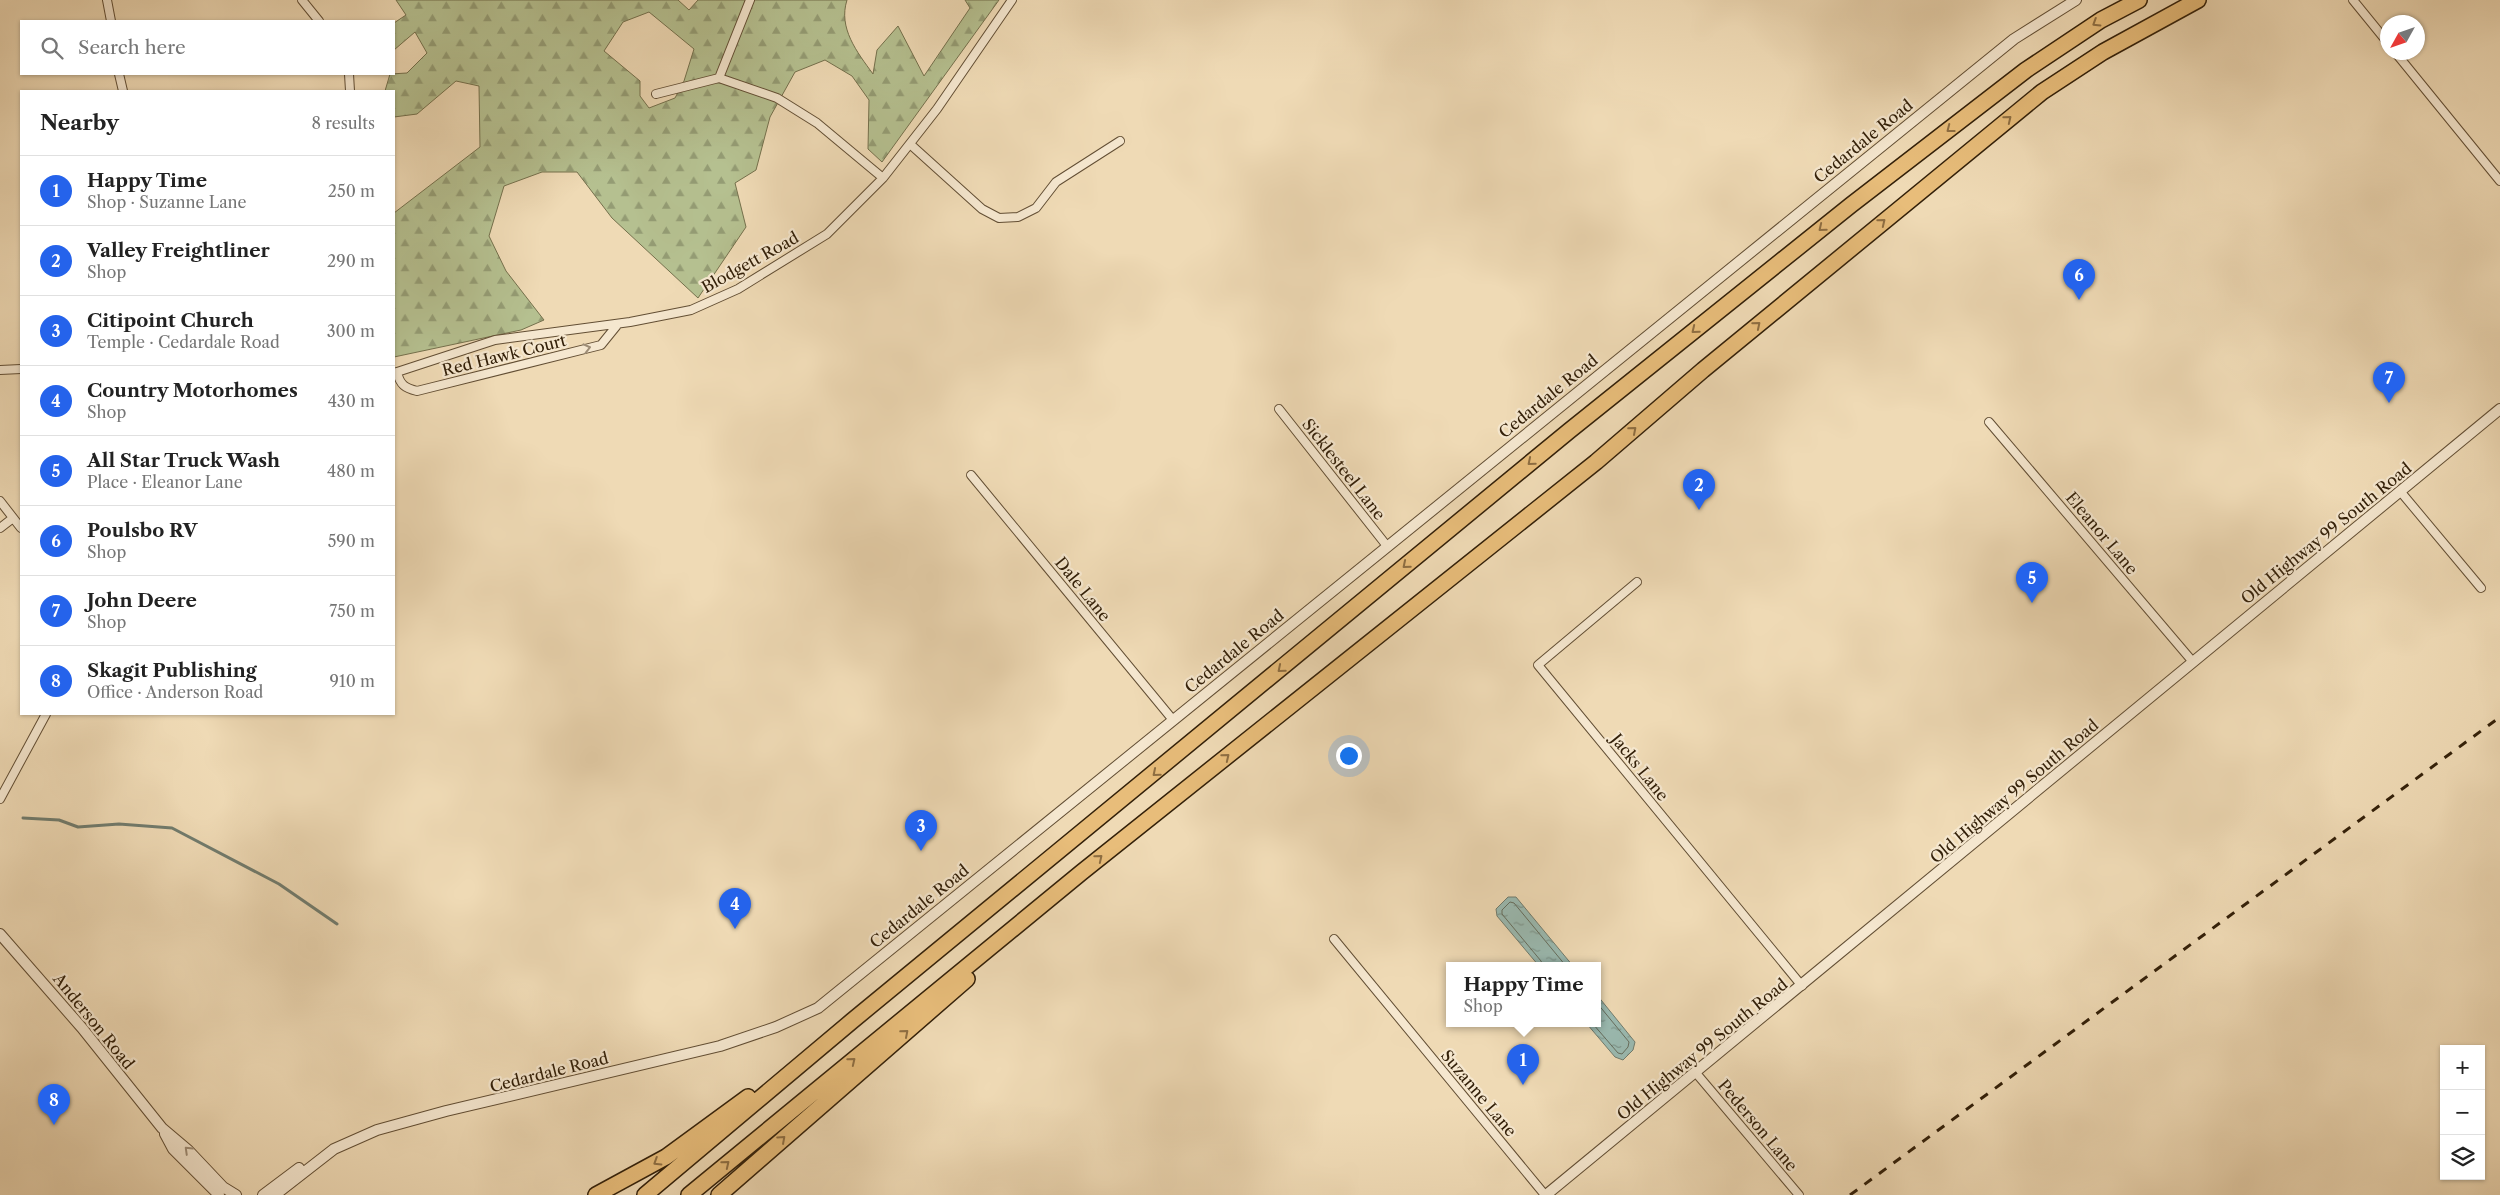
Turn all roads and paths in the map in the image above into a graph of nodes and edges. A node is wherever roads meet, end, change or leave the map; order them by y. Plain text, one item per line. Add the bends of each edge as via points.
1 (107, 0) edge
2 (302, 0) edge
3 (750, 0) edge
4 (1012, 0) edge
5 (2076, 0) edge
6 (2139, 0) edge
7 (2198, 0) edge
8 (2353, 0) edge
9 (110, 20) edge
10 (318, 20) edge
11 (2380, 33) edge
12 (2402, 60) edge
13 (120, 75) edge
14 (349, 75) edge
15 (719, 78) junction
16 (123, 90) edge
17 (350, 90) edge
18 (656, 94) dead end
19 (1120, 141) dead end
20 (910, 144) junction
21 (883, 178) junction
22 (2500, 181) edge
23 (618, 324) junction
24 (20, 369) edge
25 (0, 370) edge
26 (395, 372) edge
27 (1279, 409) dead end
28 (2500, 409) edge
29 (1989, 422) dead end
30 (971, 475) dead end
31 (2400, 491) junction
32 (0, 501) edge
33 (13, 518) junction
34 (20, 527) edge
35 (0, 528) edge
36 (1387, 546) junction
37 (1637, 582) dead end
38 (2480, 588) dead end
39 (2193, 662) junction
40 (45, 715) edge
41 (1173, 720) junction
42 (0, 799) edge
43 (1082, 872) junction
44 (0, 934) edge
45 (1334, 939) dead end
46 (1802, 986) junction
47 (852, 1021) junction
48 (1696, 1073) junction
49 (162, 1128) junction
50 (324, 1155) junction
51 (219, 1195) edge
52 (236, 1195) edge
53 (263, 1195) edge
54 (275, 1195) edge
55 (596, 1195) edge
56 (646, 1195) edge
57 (689, 1195) edge
58 (720, 1195) edge
59 (1546, 1195) edge
60 (1800, 1195) edge

1 - 9 street
2 - 10 street
3 - 15 street
4 - 20 street, Blodgett Road
5 - 36 street, Cedardale Road via 2014,39
6 -> 47 highway via 2094,24 2026,70 1851,205 1569,431
43 -> 7 highway via 1596,462 2042,92 2103,52
8 - 11 street
12 - 22 street
13 - 16 street
14 - 17 street
15 - 18 street
15 - 21 street via 777,98 817,123
19 - 20 street via 1056,182 1036,208 1018,217 999,218 982,209
20 - 21 street, Blodgett Road
21 - 23 street, Blodgett Road via 827,234 738,289 691,310
23 - 26 street, Blodgett Road via 495,340
26 -> 23 street, Red Hawk Court via 406,388 417,391 601,345
24 - 25 street
27 - 36 street, Sicklesteel Lane
28 - 31 street, Old Highway 99 South Road
29 - 39 street, Eleanor Lane
30 - 41 street, Dale Lane
31 - 38 street
31 - 39 street, Old Highway 99 South Road
32 - 33 street
33 - 34 street
33 - 35 street
36 - 41 street, Cedardale Road
37 - 46 street, Jacks Lane via 1538,666
39 - 46 street, Old Highway 99 South Road
40 - 42 street
41 - 50 street, Cedardale Road via 818,1008 776,1027 720,1046 377,1130
57 -> 43 highway
58 -> 43 highway via 1010,942
44 - 49 street, Anderson Road via 82,1028
45 - 59 street, Suzanne Lane
46 - 48 street, Old Highway 99 South Road
47 -> 55 highway via 666,1156
47 - 56 highway
48 - 59 street, Old Highway 99 South Road
48 - 60 street, Pederson Lane
49 - 51 street, Anderson Road via 173,1149
52 -> 49 street, Anderson Road via 223,1187
50 - 53 street, Cedardale Road via 308,1162
50 - 54 street, Cedardale Road

